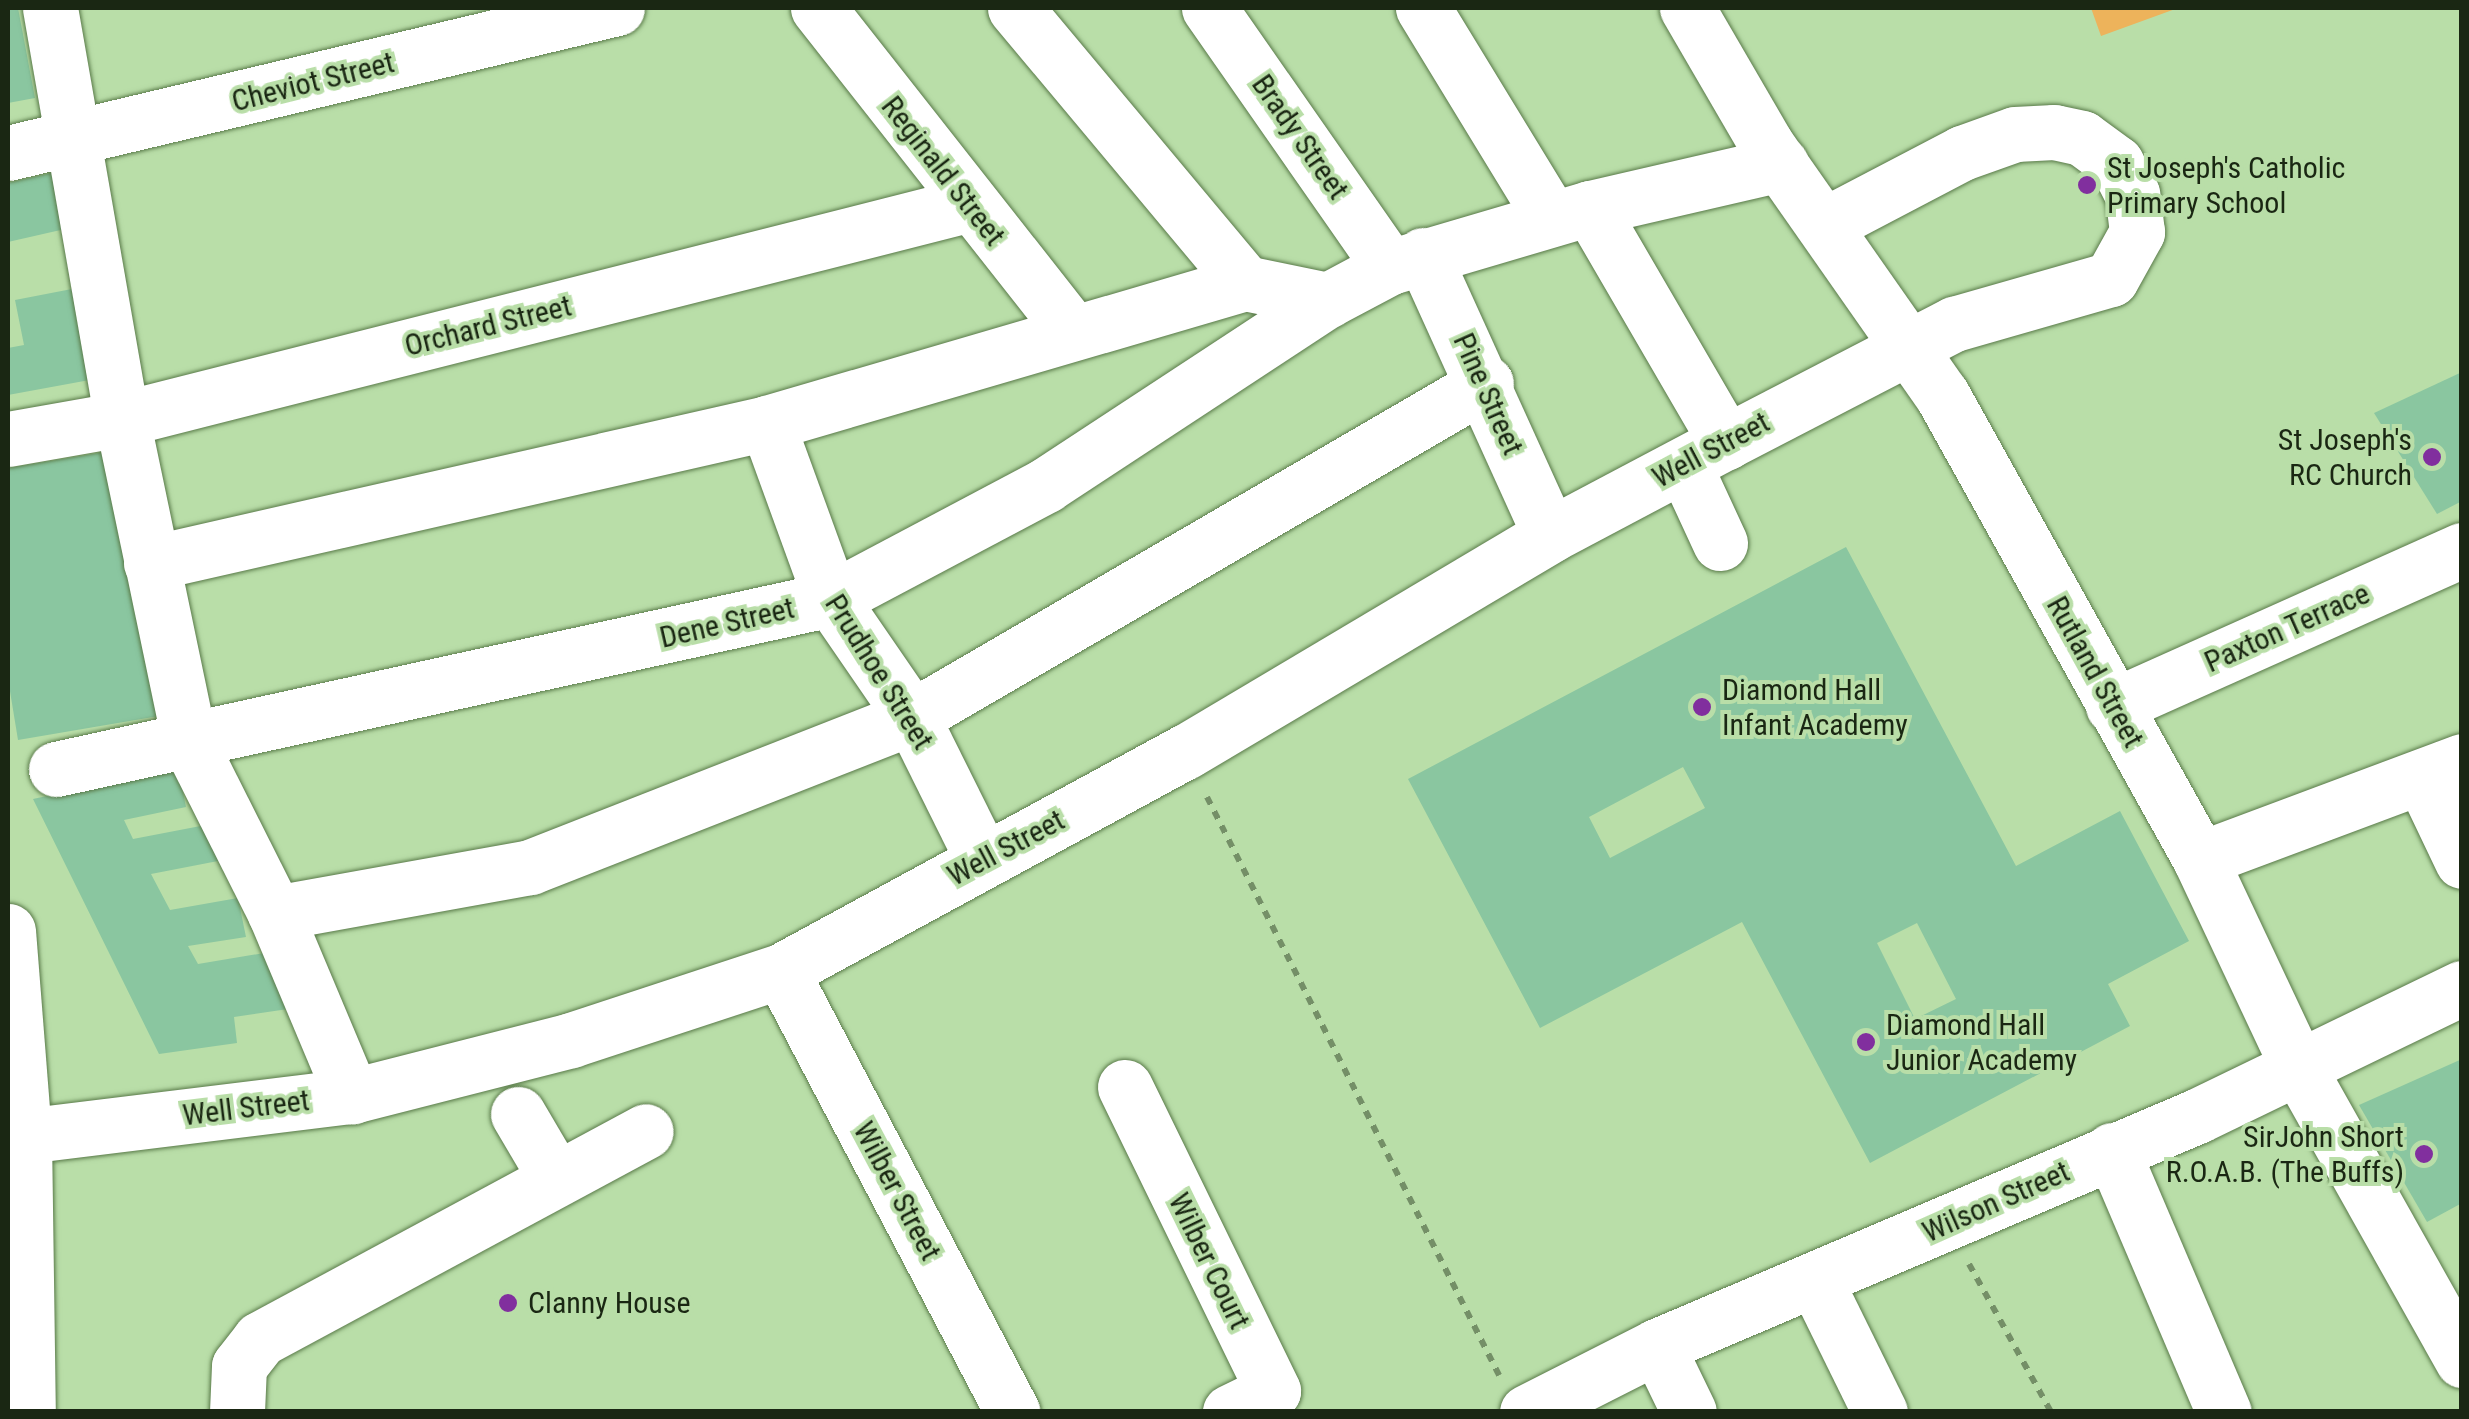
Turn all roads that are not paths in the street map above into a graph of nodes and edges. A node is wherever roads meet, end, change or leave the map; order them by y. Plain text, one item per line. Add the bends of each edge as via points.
1 (50, 8) edge
2 (618, 8) edge
3 (818, 8) edge
4 (1015, 8) edge
5 (1209, 8) edge
6 (1423, 8) edge
7 (1687, 8) edge
8 (72, 141) junction
9 (8, 153) edge
10 (1781, 164) junction
11 (967, 205) junction
12 (1571, 213) junction
13 (1824, 225) junction
14 (1406, 261) junction
15 (1245, 283) junction
16 (1328, 300) junction
17 (1073, 332) junction
18 (1910, 346) junction
19 (1486, 383) junction
20 (122, 419) junction
21 (767, 423) junction
22 (8, 440) edge
23 (1705, 454) junction
24 (1550, 534) junction
25 (1722, 548) dead end
26 (2462, 550) edge
27 (151, 563) junction
28 (831, 600) junction
29 (2113, 706) junction
30 (912, 717) junction
31 (190, 744) junction
32 (56, 769) dead end
33 (2442, 769) edge
34 (2200, 859) junction
35 (983, 860) junction
36 (2462, 861) edge
37 (274, 913) junction
38 (8, 931) edge
39 (781, 971) junction
40 (2462, 988) edge
41 (12, 1062) edge
42 (2298, 1069) junction
43 (1125, 1087) dead end
44 (352, 1096) junction
45 (518, 1114) dead end
46 (646, 1131) dead end
47 (24, 1136) junction
48 (2112, 1150) junction
49 (554, 1175) junction
50 (15, 1240) edge
51 (1816, 1280) junction
52 (1657, 1346) junction
53 (2462, 1360) edge
54 (21, 1397) edge
55 (1518, 1403) edge
56 (237, 1412) edge
57 (1013, 1412) edge
58 (1230, 1412) edge
59 (1689, 1412) edge
60 (1880, 1412) edge
61 (2224, 1412) edge

1 - 8 street
2 - 8 street, Cheviot Street
3 - 11 street, Reginald Street
4 - 15 street
5 - 14 street, Brady Street
6 - 12 street
7 - 10 street, Rutland Street
8 - 9 street, Cheviot Street
8 - 20 street
10 - 12 street, Dene Street
10 - 13 street, Rutland Street
11 - 17 street, Reginald Street
11 - 20 street, Orchard Street
12 - 14 street, Dene Street
12 - 23 street
13 - 18 street, Rutland Street
13 - 18 street, Well Street via 1962,153 2015,134 2082,138 2116,163 2132,194 2136,232 2111,280 1997,308
14 - 16 street, Dene Street
14 - 19 street, Pine Street
15 - 16 street
15 - 17 street
16 - 28 street, Dene Street via 1046,485
17 - 21 street
18 - 23 street, Well Street
18 - 29 street, Rutland Street
19 - 24 street, Pine Street
19 - 30 street
20 - 22 street, Orchard Street
20 - 27 street
21 - 27 street
21 - 28 street, Prudhoe Street
23 - 24 street, Well Street
23 - 25 street
24 - 35 street, Well Street via 1185,752
26 - 29 street, Paxton Terrace
27 - 31 street
28 - 30 street, Prudhoe Street
28 - 31 street, Dene Street
29 - 34 street, Rutland Street
30 - 35 street, Prudhoe Street
30 - 37 street via 530,867
31 - 32 street, Dene Street
31 - 37 street
33 - 34 street
33 - 36 street
34 - 42 street, Rutland Street
35 - 39 street, Well Street
37 - 44 street
38 - 41 street
39 - 44 street, Well Street via 571,1040
39 - 57 street, Wilber Street
40 - 42 street, Wilson Street
41 - 47 street
42 - 48 street, Wilson Street
42 - 53 street, Rutland Street
43 - 58 street, Wilber Court via 1273,1391
44 - 47 street, Well Street
45 - 49 street
46 - 49 street
47 - 50 street
48 - 51 street, Wilson Street
48 - 61 street
49 - 56 street via 260,1339 239,1366
50 - 54 street
51 - 52 street, Wilson Street
51 - 60 street
52 - 55 street, Wilson Street
52 - 59 street

